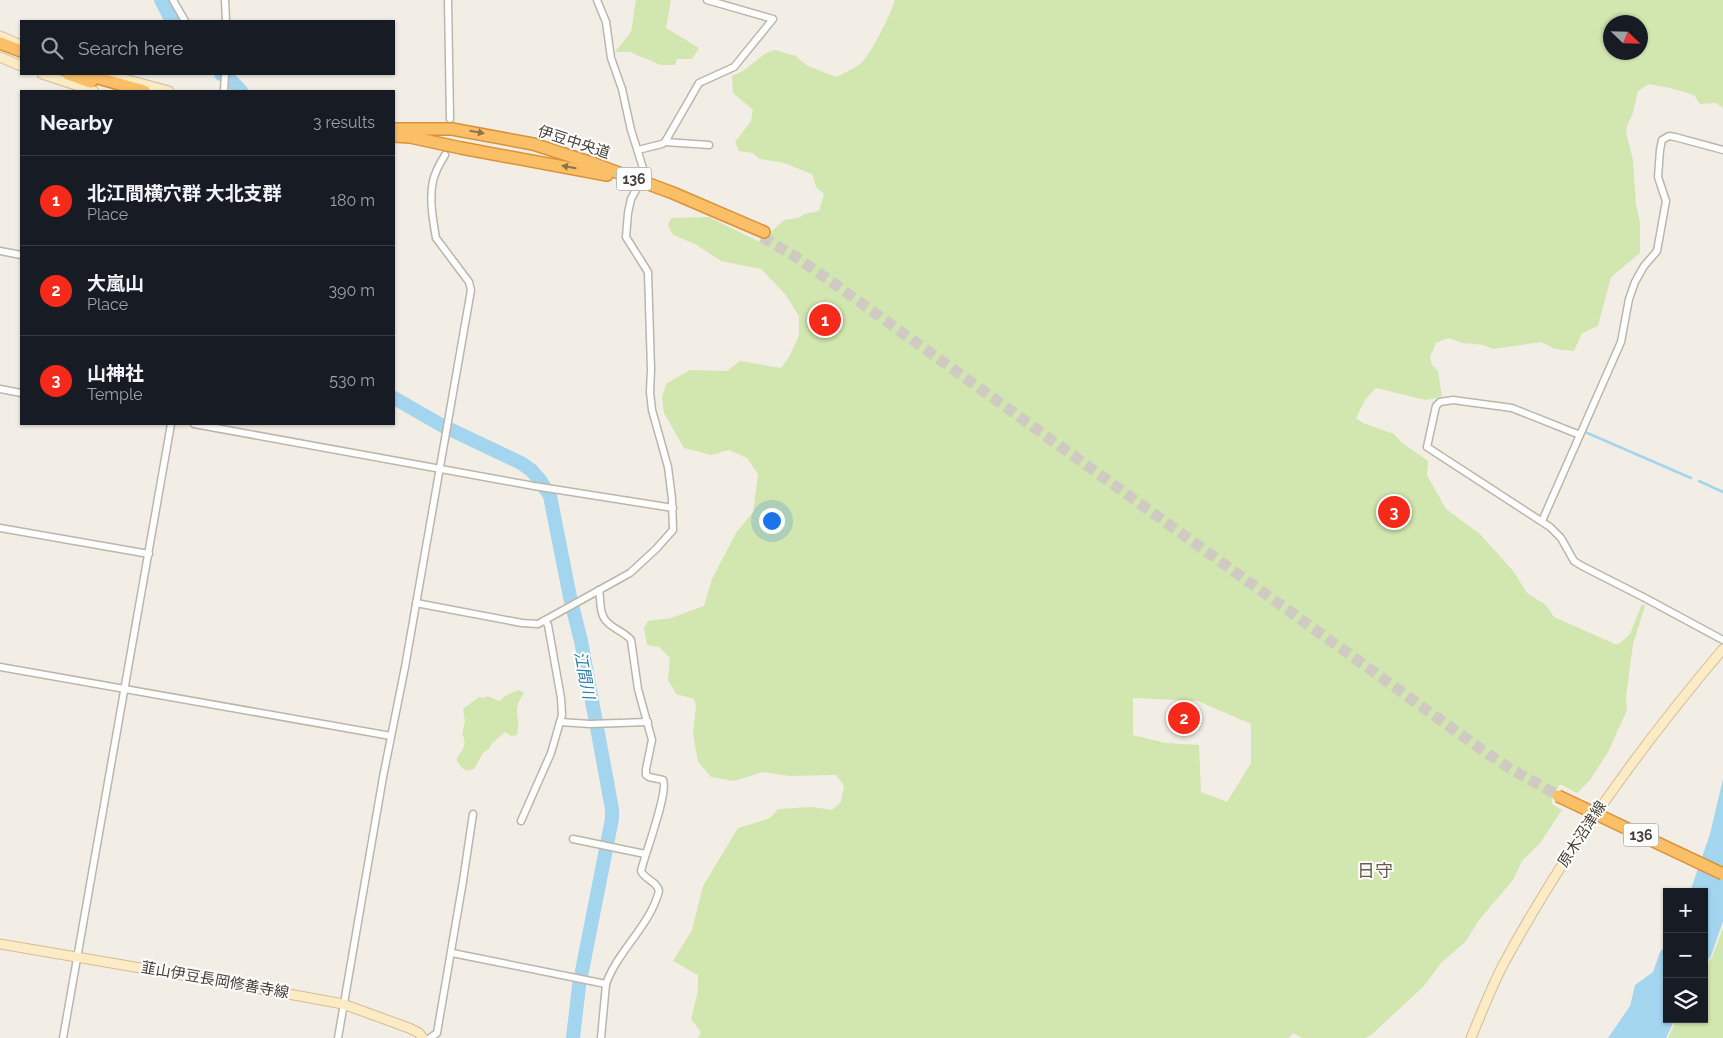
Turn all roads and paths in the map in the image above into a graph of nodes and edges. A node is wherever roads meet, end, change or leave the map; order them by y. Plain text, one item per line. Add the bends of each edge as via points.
1 (173, 0) edge
2 (225, 0) edge
3 (448, 0) edge
4 (597, 0) edge
5 (707, 0) edge
6 (184, 20) edge
7 (226, 20) edge
8 (0, 36) edge
9 (0, 43) edge
10 (20, 45) edge
11 (0, 49) edge
12 (20, 51) edge
13 (0, 57) edge
14 (20, 57) edge
15 (20, 66) edge
16 (45, 75) edge
17 (71, 75) edge
18 (88, 75) edge
19 (110, 75) edge
20 (225, 75) edge
21 (224, 89) edge
22 (91, 90) edge
23 (121, 90) edge
24 (140, 90) edge
25 (165, 90) edge
26 (450, 119) dead end
27 (395, 124) edge
28 (429, 128) junction
29 (395, 129) edge
30 (395, 136) edge
31 (433, 142) junction
32 (665, 142) junction
33 (395, 143) edge
34 (709, 144) dead end
35 (638, 150) junction
36 (1723, 150) edge
37 (444, 155) dead end
38 (641, 176) dead end
39 (637, 188) dead end
40 (0, 251) edge
41 (20, 254) edge
42 (0, 389) edge
43 (20, 393) edge
44 (172, 425) edge
45 (200, 425) edge
46 (1580, 435) junction
47 (439, 468) junction
48 (673, 508) junction
49 (1542, 521) junction
50 (0, 528) edge
51 (149, 554) junction
52 (599, 590) junction
53 (416, 603) junction
54 (545, 620) junction
55 (1723, 640) edge
56 (1723, 649) edge
57 (0, 667) edge
58 (125, 689) junction
59 (560, 722) junction
60 (648, 722) junction
61 (391, 736) junction
62 (472, 814) dead end
63 (521, 821) dead end
64 (572, 839) dead end
65 (645, 854) junction
66 (1723, 869) edge
67 (1723, 874) edge
68 (0, 944) edge
69 (452, 953) junction
70 (77, 956) junction
71 (606, 984) junction
72 (343, 1004) junction
73 (63, 1038) edge
74 (338, 1038) edge
75 (423, 1038) edge
76 (430, 1038) edge
77 (601, 1038) edge
78 (1471, 1038) edge

1 - 6 street
2 - 7 street
3 - 26 street
4 - 35 street via 606,22 611,58
5 - 32 street via 773,19 734,67 699,83
8 - 10 main road
9 - 12 highway
11 - 14 highway
13 - 15 main road
16 - 22 main road
17 - 23 highway
18 - 24 highway
19 - 25 main road
20 - 21 street
27 - 28 highway, 136
28 - 29 highway, 伊豆中央道 / 136
28 -> 31 highway, 伊豆中央道 / 136 via 461,130 533,144 673,193 763,235 627,180
30 - 31 highway, 伊豆中央道 / 136
31 - 33 highway
32 - 34 street
32 - 35 street
35 - 38 street via 643,168
36 - 46 street via 1669,136 1662,140 1658,177 1666,202 1657,251 1631,290 1621,342
37 - 47 street via 433,182 434,229 436,238 469,282 471,290
39 - 48 street via 631,199 626,237 648,272 651,402 668,467
40 - 41 street
42 - 43 street
44 - 51 street
45 - 47 street
46 - 49 street
46 - 49 street via 1512,408 1453,400 1437,403 1428,448
47 - 48 street
47 - 53 street
48 - 52 street via 674,524 670,534 630,573
49 - 55 street via 1562,538 1570,556 1582,566
50 - 51 street
51 - 58 street
52 - 54 street
52 - 60 street via 603,617 631,640 638,688
53 - 54 street via 522,624 538,624
53 - 61 street
54 - 59 street via 561,698
56 - 78 main road, 原木沼津線 via 1607,797 1564,862 1502,966
57 - 58 street
58 - 61 street
58 - 70 street
59 - 60 street
59 - 63 street via 551,753
60 - 65 street via 652,740 646,775 663,780 665,786
61 - 72 street
62 - 69 street
64 - 65 street
65 - 71 street via 642,873 659,888 658,896 614,965
66 - 67 highway, 136, bridge via 1557,792
68 - 70 main road, 韮山伊豆長岡修善寺線
69 - 71 street
69 - 76 street via 437,1033
70 - 72 main road, 韮山伊豆長岡修善寺線
70 - 73 street
71 - 77 street
72 - 74 street
72 - 75 main road, 韮山伊豆長岡修善寺線 via 409,1028

